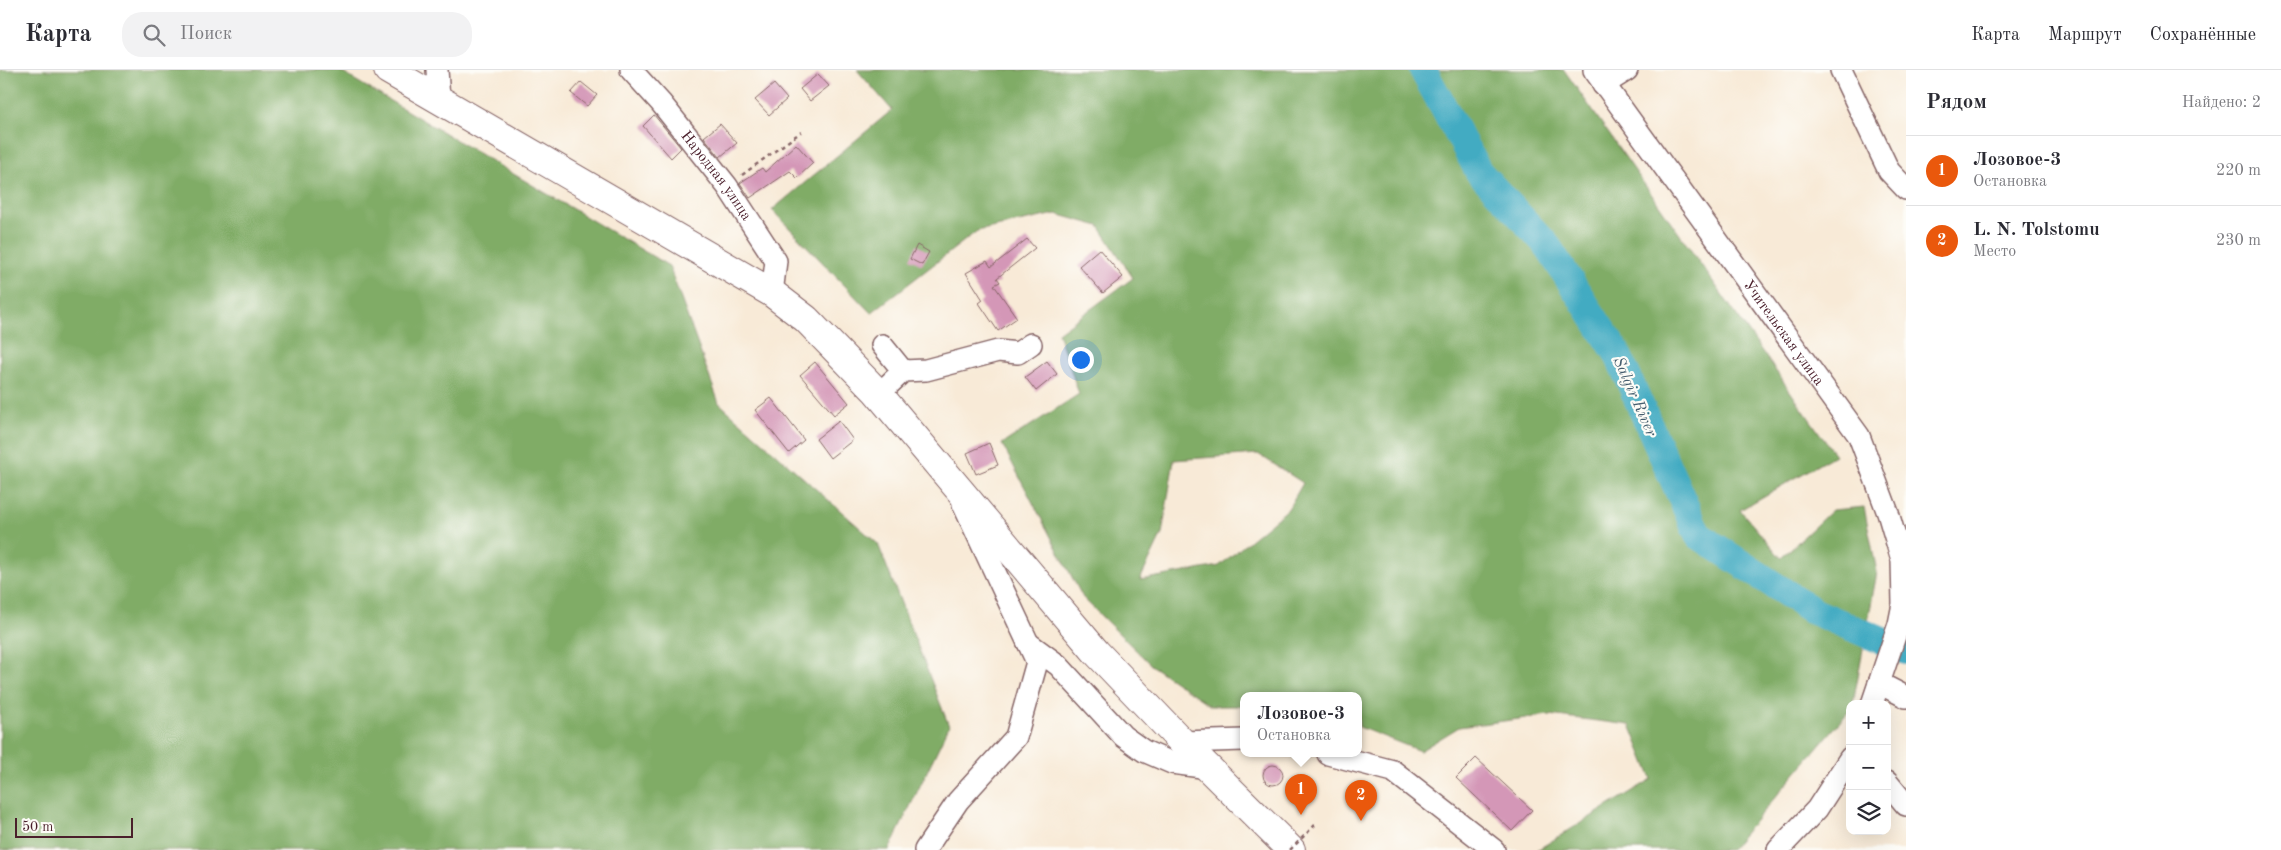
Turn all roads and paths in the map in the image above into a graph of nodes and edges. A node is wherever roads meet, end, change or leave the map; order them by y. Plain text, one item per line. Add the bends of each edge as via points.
1 (388, 70) edge
2 (436, 70) edge
3 (631, 70) edge
4 (1627, 70) edge
5 (1840, 70) edge
6 (1598, 77) edge
7 (439, 99) junction
8 (801, 132) dead end
9 (1905, 185) edge
10 (727, 186) junction
11 (772, 293) junction
12 (1031, 344) dead end
13 (882, 345) dead end
14 (903, 371) junction
15 (879, 394) junction
16 (952, 481) junction
17 (1903, 611) edge
18 (1028, 642) junction
19 (1881, 678) junction
20 (1906, 697) edge
21 (1873, 700) edge
22 (1240, 740) edge
23 (1182, 742) junction
24 (1339, 757) edge
25 (1846, 764) edge
26 (1208, 768) junction
27 (1891, 787) edge
28 (1906, 805) edge
29 (1315, 825) dead end
30 (925, 850) edge
31 (1290, 850) edge
32 (1494, 850) edge
33 (1778, 850) edge

1 - 7 main road
2 - 7 street
3 - 10 street, Народная улица
4 - 6 street
5 - 9 street via 1890,171
6 - 17 street, Учительская улица via 1859,436 1902,560
7 - 11 main road
8 - 10 path
10 - 11 street, Народная улица via 776,261
11 - 15 main road via 806,319
12 - 14 street via 1018,353 998,351 926,370
13 - 14 street
14 - 15 street
15 - 16 main road
16 - 18 street
16 - 23 main road via 1096,652
17 - 19 street, Учительская улица
18 - 26 street via 1058,665 1123,736 1144,751 1172,764
18 - 30 street via 1037,662 1016,737 958,801
19 - 20 street
19 - 21 street, Учительская улица
22 - 23 street
23 - 26 main road
24 - 32 street via 1393,771
25 - 33 street via 1817,809
26 - 31 main road
27 - 28 street
29 - 31 path, bridge

